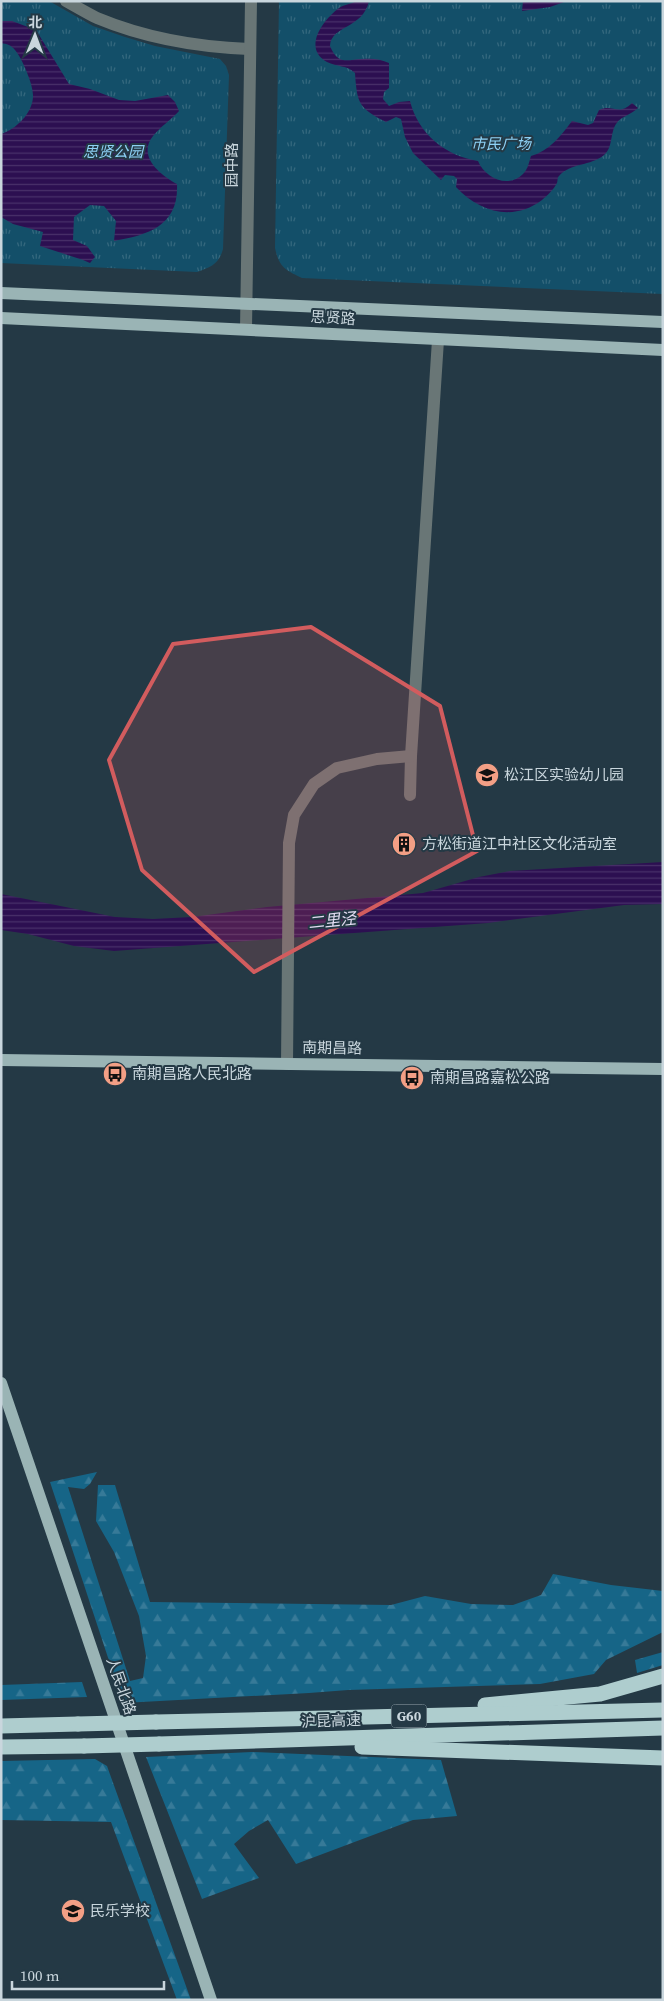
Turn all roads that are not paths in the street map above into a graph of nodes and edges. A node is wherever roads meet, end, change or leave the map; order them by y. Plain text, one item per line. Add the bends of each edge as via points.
1 (66, 1) edge
2 (251, 1) edge
3 (249, 49) junction
4 (1, 293) edge
5 (247, 303) junction
6 (1, 318) edge
7 (663, 322) edge
8 (246, 329) junction
9 (438, 340) junction
10 (663, 350) edge
11 (411, 756) junction
12 (410, 795) dead end
13 (1, 1060) edge
14 (287, 1064) junction
15 (663, 1069) edge
16 (1, 1383) edge
17 (663, 1676) edge
18 (663, 1710) edge
19 (264, 1720) junction
20 (1, 1726) edge
21 (663, 1728) edge
22 (264, 1741) junction
23 (1, 1747) edge
24 (661, 1758) edge
25 (211, 2000) edge

1 - 3 street via 97,18 159,37 206,46
2 - 3 street, 园中路
3 - 5 street, 园中路
4 - 5 main road, 思贤路
5 - 7 main road, 思贤路
5 - 8 street, 园中路
6 - 8 main road, 思贤路
8 - 9 main road, 思贤路
9 - 10 main road, 思贤路
9 - 11 street
11 - 12 street
11 - 14 street via 337,768 314,784 294,815 289,843
13 - 14 main road, 南期昌路
14 - 15 main road, 南期昌路
16 - 25 main road, 人民北路
17 - 19 highway via 600,1694 566,1698
18 - 19 highway, 沪昆高速 / G60
19 - 20 highway, 沪昆高速 / G60, bridge
21 - 22 highway, 沪昆高速 / G60
22 - 23 highway, 沪昆高速 / G60, bridge
22 - 24 highway

